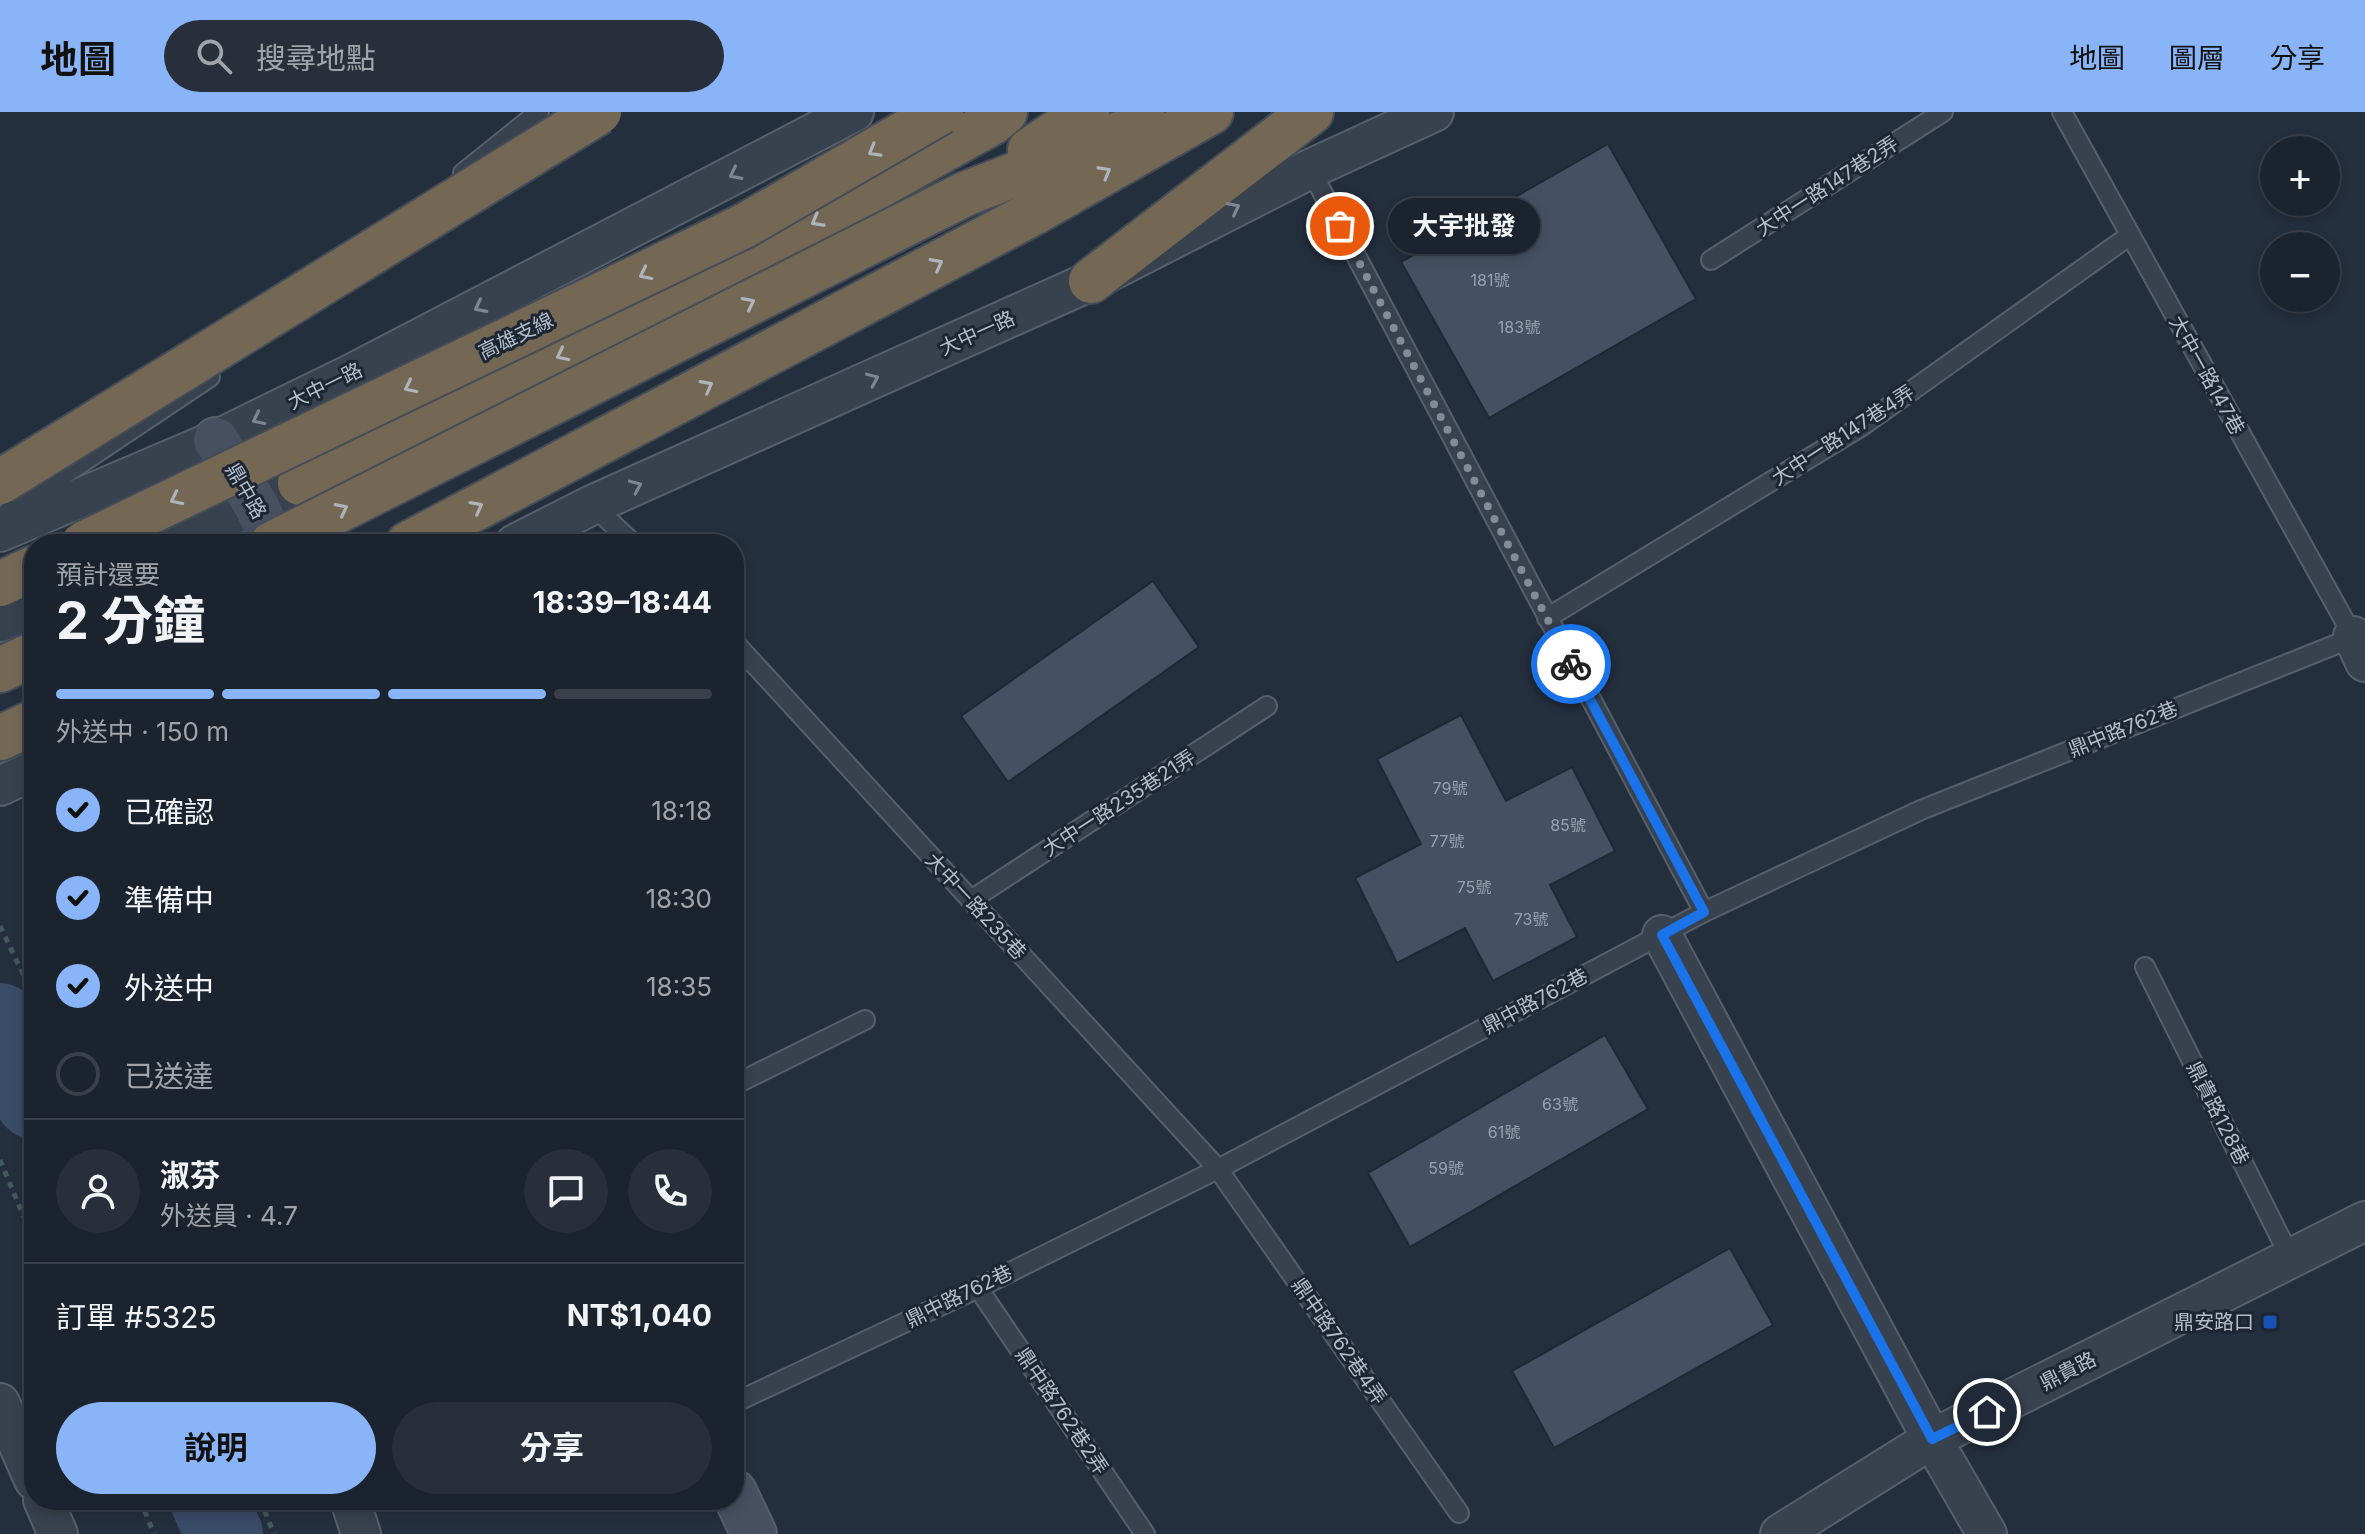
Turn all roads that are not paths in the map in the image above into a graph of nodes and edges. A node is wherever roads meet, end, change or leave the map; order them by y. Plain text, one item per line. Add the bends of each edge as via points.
1 (539, 112) edge
2 (599, 112) edge
3 (854, 112) edge
4 (941, 112) edge
5 (1005, 112) edge
6 (1087, 112) edge
7 (1173, 112) edge
8 (1211, 112) edge
9 (1311, 112) edge
10 (1434, 112) edge
11 (1943, 112) edge
12 (2062, 112) edge
13 (1310, 169) junction
14 (965, 194) junction
15 (2129, 236) junction
16 (1711, 260) dead end
17 (1091, 281) junction
18 (216, 440) junction
19 (0, 482) edge
20 (300, 483) joint
21 (592, 505) junction
22 (0, 518) edge
23 (268, 531) edge
24 (0, 532) edge
25 (104, 534) edge
26 (246, 534) edge
27 (427, 534) edge
28 (535, 534) edge
29 (623, 534) edge
30 (24, 573) edge
31 (0, 584) edge
32 (24, 611) edge
33 (1547, 618) junction
34 (0, 622) edge
35 (2361, 644) edge
36 (744, 653) edge
37 (24, 659) edge
38 (0, 670) edge
39 (1267, 706) dead end
40 (24, 727) edge
41 (0, 738) edge
42 (971, 900) junction
43 (1704, 912) junction
44 (1662, 935) junction
45 (2145, 967) dead end
46 (865, 1020) dead end
47 (744, 1080) edge
48 (1218, 1169) junction
49 (2365, 1221) edge
50 (2291, 1259) junction
51 (978, 1288) junction
52 (744, 1398) edge
53 (0, 1403) edge
54 (1932, 1439) junction
55 (24, 1457) edge
56 (47, 1510) edge
57 (353, 1510) edge
58 (743, 1510) edge
59 (1459, 1513) dead end
60 (58, 1534) edge
61 (361, 1534) edge
62 (754, 1534) edge
63 (1145, 1534) edge
64 (1780, 1534) edge
65 (1987, 1534) edge

1 - 22 lane via 231,362
2 - 19 highway, bridge
3 -> 18 street, 大中一路
4 -> 25 highway, 高雄支線, bridge via 744,226
5 -> 20 highway via 674,301
6 - 14 highway
7 - 14 highway
27 -> 8 highway via 1037,211
9 - 17 highway
10 - 13 street, 大中一路
11 - 16 lane, 大中一路147巷2弄
12 - 15 lane, 大中一路147巷
17 -> 13 street, 大中一路
13 - 33 lane
23 -> 14 highway, bridge
15 - 33 lane, 大中一路147巷4弄 via 1862,426
15 - 35 lane, 大中一路147巷
21 -> 17 street, 大中一路
18 - 23 street, 鼎中路
18 - 24 street, 大中一路
20 - 23 street
21 - 28 street, 大中一路
21 - 29 lane
23 - 26 street
30 - 31 highway
32 - 34 street
33 - 43 lane
35 - 43 lane, 鼎中路762巷 via 1921,810
36 - 42 lane, 大中一路235巷
37 - 38 highway
39 - 42 lane, 大中一路235巷21弄
40 - 41 highway
42 - 48 lane, 大中一路235巷
43 - 44 lane, 鼎中路762巷
44 - 48 lane, 鼎中路762巷
44 - 54 street
45 - 50 lane, 鼎貴路128巷
46 - 47 lane
48 - 51 lane, 鼎中路762巷
48 - 59 lane, 鼎中路762巷4弄
49 - 50 street, 鼎貴路
50 - 54 street, 鼎貴路
51 - 52 lane, 鼎中路762巷
51 - 63 lane, 鼎中路762巷2弄
53 - 55 street
54 - 64 street, 鼎貴路
54 - 65 street
56 - 60 street
57 - 61 street
58 - 62 street

